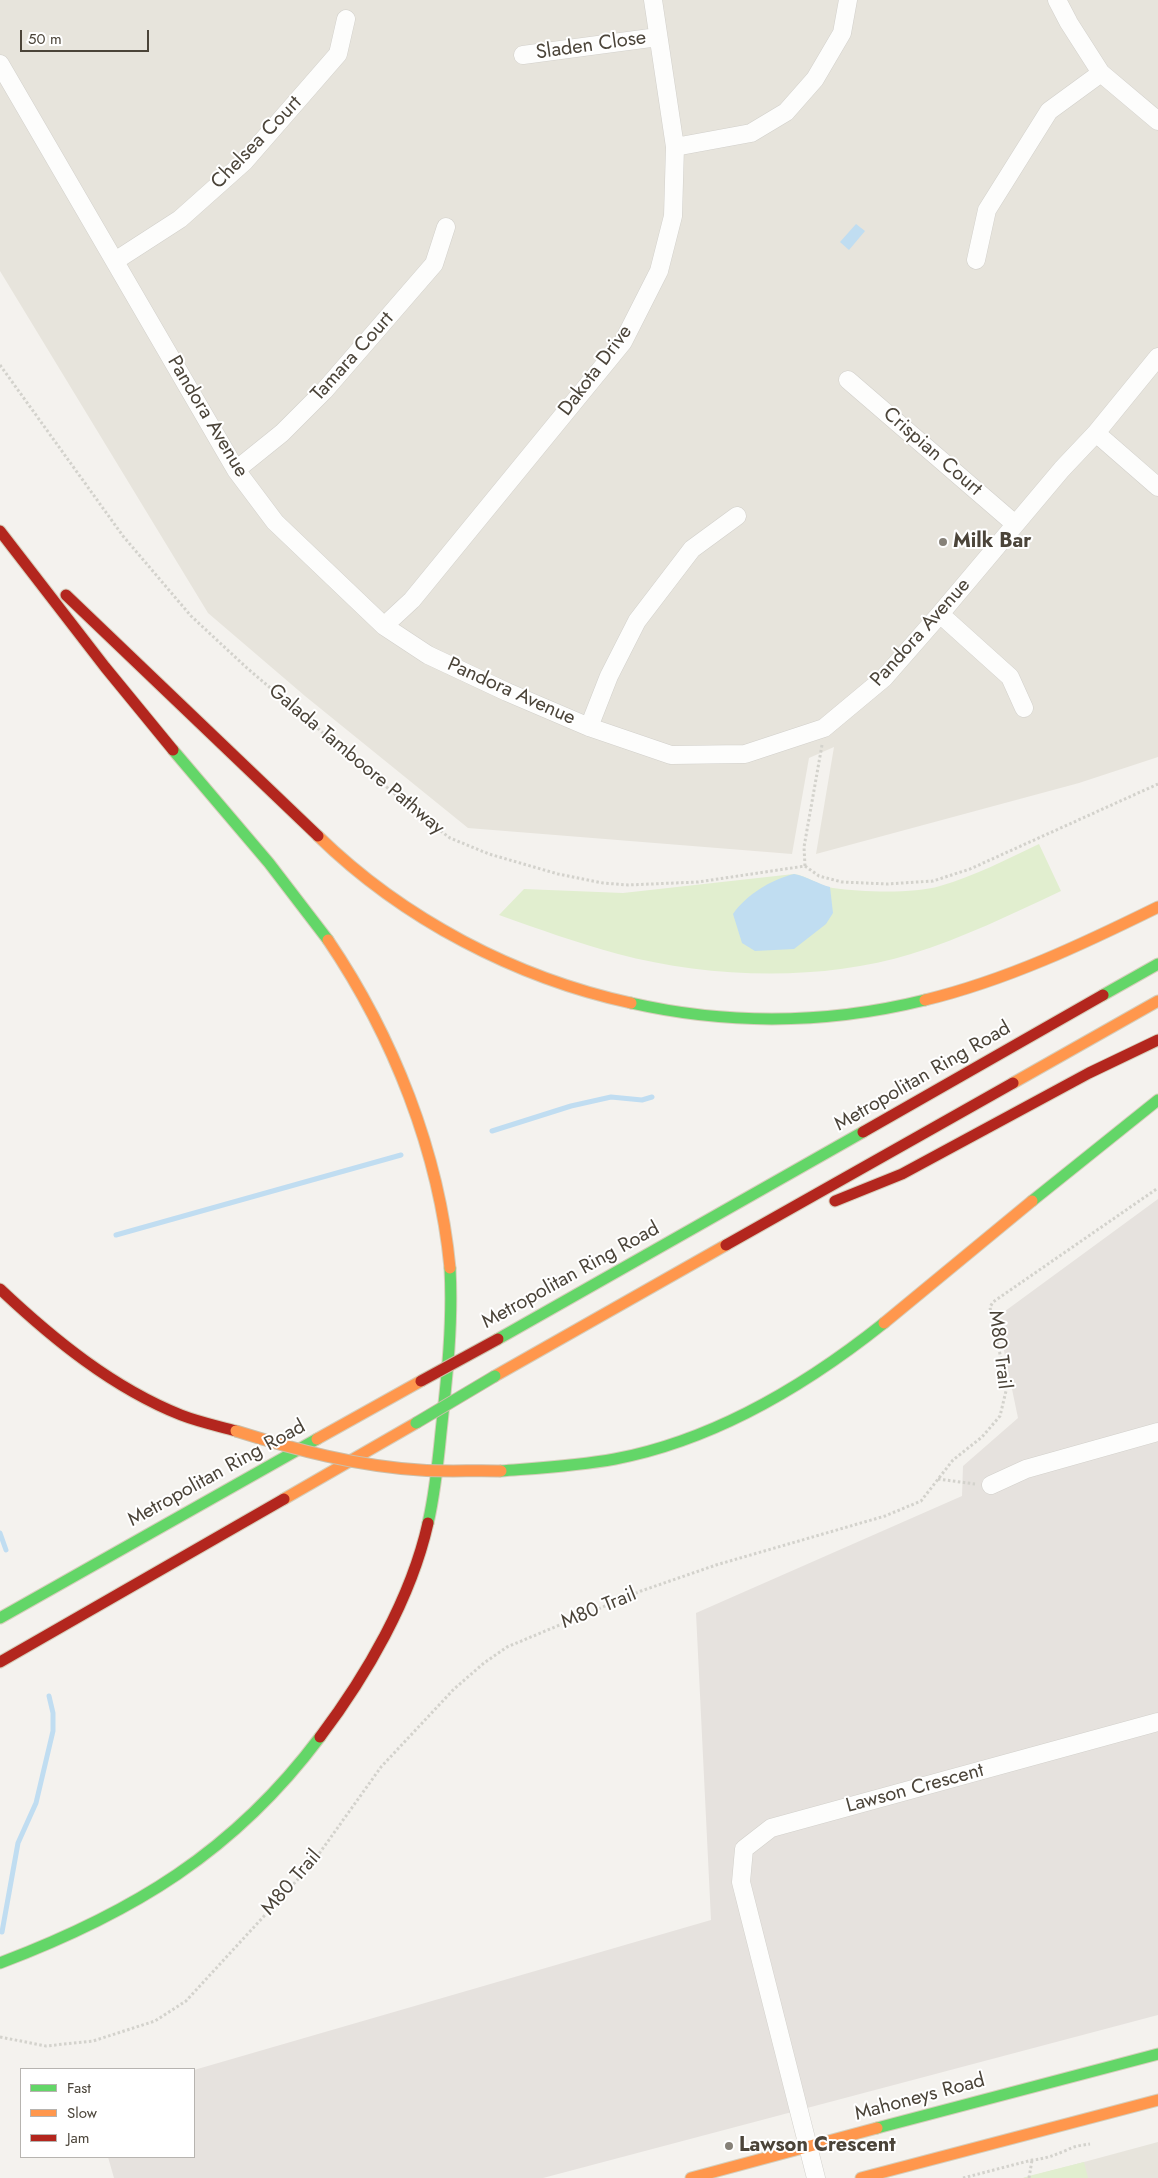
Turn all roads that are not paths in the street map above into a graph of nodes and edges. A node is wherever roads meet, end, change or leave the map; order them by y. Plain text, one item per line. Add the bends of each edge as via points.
1 (653, 0) edge
2 (848, 0) edge
3 (1057, 0) edge
4 (346, 19) dead end
5 (658, 37) junction
6 (523, 55) dead end
7 (0, 64) edge
8 (1101, 72) junction
9 (1158, 121) edge
10 (675, 147) junction
11 (446, 227) dead end
12 (976, 260) dead end
13 (115, 261) junction
14 (1158, 357) edge
15 (848, 380) dead end
16 (1096, 433) junction
17 (236, 470) junction
18 (1158, 487) edge
19 (737, 516) dead end
20 (1015, 524) junction
21 (2, 534) edge
22 (940, 614) junction
23 (384, 626) junction
24 (1024, 708) dead end
25 (590, 727) junction
26 (1158, 907) edge
27 (1158, 964) edge
28 (1158, 1001) edge
29 (1158, 1040) edge
30 (1158, 1100) edge
31 (822, 1207) dead end
32 (804, 1214) dead end
33 (733, 1243) junction
34 (0, 1289) edge
35 (1158, 1432) edge
36 (991, 1485) road end
37 (0, 1618) edge
38 (0, 1662) edge
39 (1158, 1722) edge
40 (0, 1963) edge
41 (1158, 2054) edge
42 (1158, 2100) edge
43 (807, 2146) junction
44 (691, 2178) edge
45 (816, 2178) edge
46 (860, 2178) edge

1 - 5 street, Dakota Drive
2 - 10 street via 842,33 815,79 786,112 750,132
3 - 8 street
4 - 13 street, Chelsea Court via 338,54 244,162 180,219
5 - 6 street, Sladen Close
5 - 10 street, Dakota Drive
7 - 13 street, Pandora Avenue
8 - 9 street
8 - 12 street via 1049,111 987,210
10 - 23 street, Dakota Drive via 673,216 659,271 623,342 412,600
11 - 17 street, Tamara Court via 434,264 324,391 282,433
13 - 17 street, Pandora Avenue
14 - 16 street, Pandora Avenue
15 - 20 street, Crispian Court
16 - 18 street
16 - 20 street, Pandora Avenue
17 - 23 street, Pandora Avenue via 275,522
19 - 25 street via 692,549 637,621 609,676
20 - 22 street, Pandora Avenue
21 - 26 main road via 367,879 445,932 497,958 588,994 685,1015 746,1020 864,1013 920,1001 1033,964
21 - 40 main road via 109,673 304,906 349,972 390,1054 426,1152 442,1214 451,1286 448,1385 431,1515 403,1596 340,1712 305,1758 218,1846 162,1886 96,1923
22 - 24 street via 1010,678
22 - 25 street, Pandora Avenue via 884,678 824,728 745,754 671,755
23 - 25 street, Pandora Avenue via 428,655
27 - 37 main road, Metropolitan Ring Road, bridge
28 - 33 main road
29 - 31 main road via 1089,1073 902,1174
30 - 34 main road, bridge via 871,1334 824,1368 738,1418 650,1450 603,1462 501,1470 420,1470 371,1464 276,1444 175,1413 115,1380 34,1322
32 - 33 main road
33 - 38 main road, bridge via 495,1376
35 - 36 street via 1026,1469
39 - 43 street, Lawson Crescent via 771,1828 744,1849 740,1882
41 - 43 main road, Mahoneys Road
42 - 46 main road
43 - 44 main road, Mahoneys Road
43 - 45 street, Lawson Crescent

